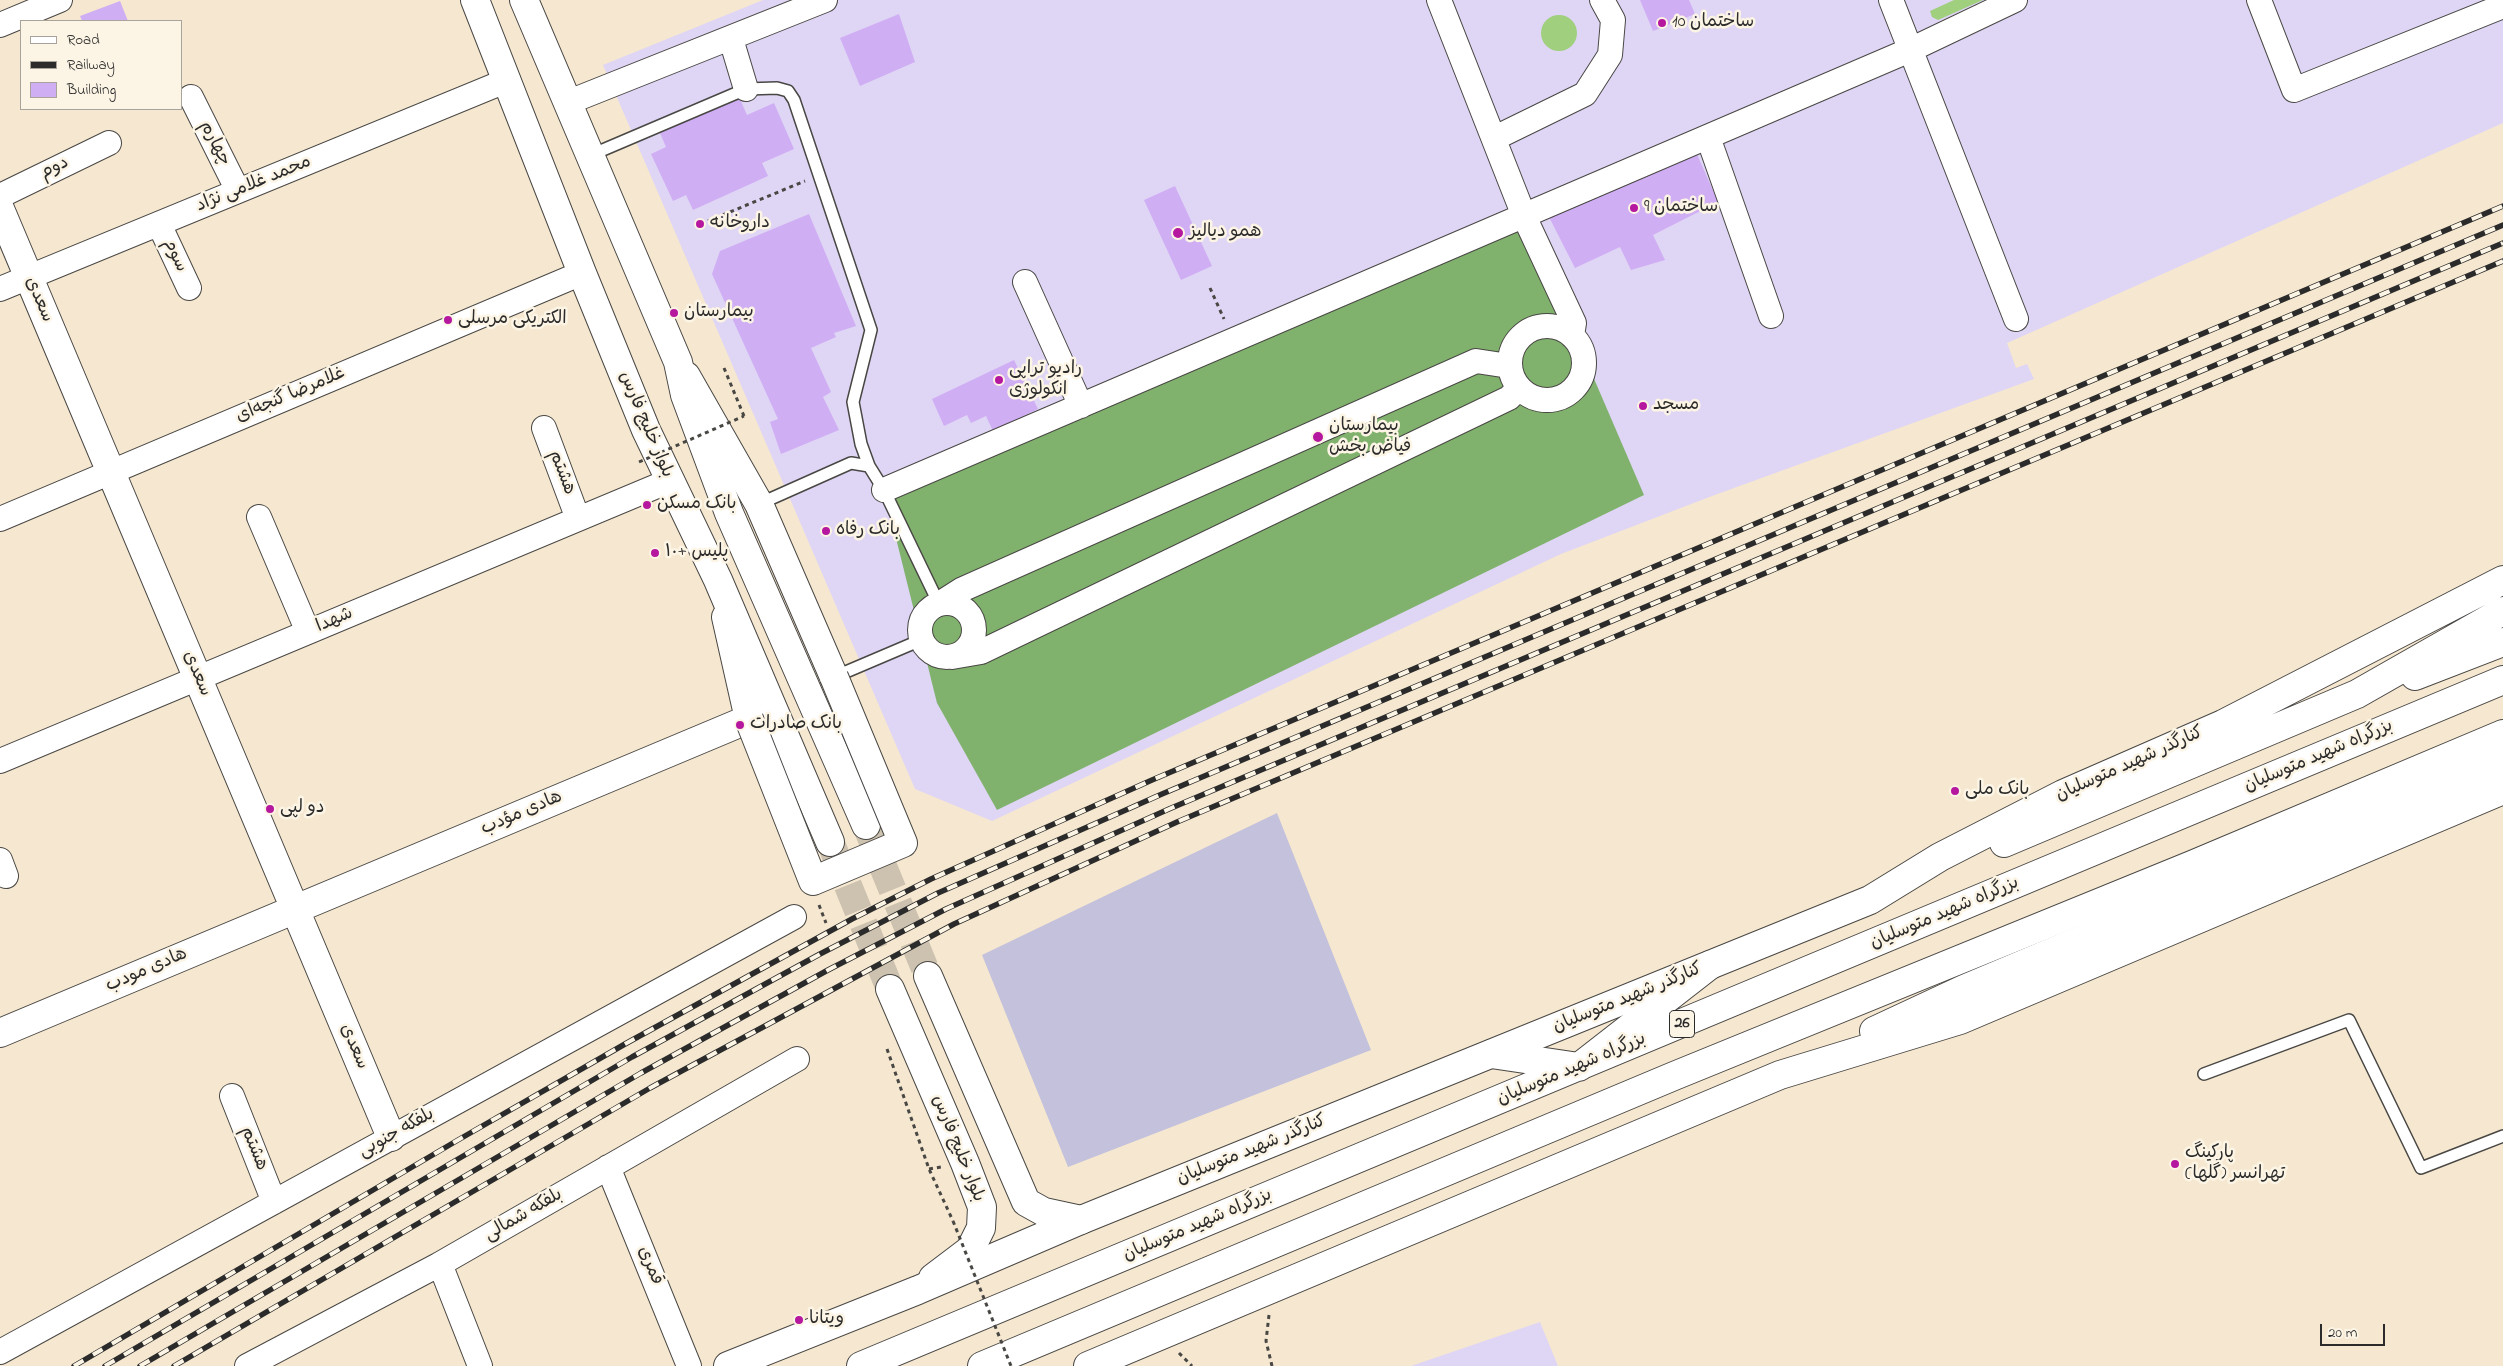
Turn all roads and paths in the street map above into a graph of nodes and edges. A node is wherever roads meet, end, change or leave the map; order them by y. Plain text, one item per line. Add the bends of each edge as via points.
1 (60, 0) edge
2 (475, 0) edge
3 (524, 0) edge
4 (825, 0) edge
5 (1439, 0) edge
6 (1602, 0) edge
7 (1891, 0) edge
8 (2015, 0) edge
9 (2259, 0) edge
10 (2503, 6) edge
11 (0, 24) edge
12 (731, 39) junction
13 (1910, 50) junction
14 (508, 80) junction
15 (746, 89) junction
16 (191, 97) dead end
17 (569, 102) junction
18 (1708, 137) junction
19 (1495, 138) junction
20 (109, 143) dead end
21 (591, 155) junction
22 (819, 175) junction
23 (238, 191) junction
24 (0, 196) edge
25 (0, 210) edge
26 (1524, 216) junction
27 (708, 221) dead end
28 (159, 224) junction
29 (582, 273) junction
30 (28, 278) junction
31 (1025, 282) dead end
32 (189, 288) dead end
33 (1210, 288) dead end
34 (0, 289) edge
35 (1771, 316) dead end
36 (2016, 319) dead end
37 (1572, 336) junction
38 (1234, 340) junction
39 (678, 362) junction
40 (1509, 366) junction
41 (724, 368) dead end
42 (1519, 388) junction
43 (1081, 406) junction
44 (544, 428) dead end
45 (639, 462) dead end
46 (869, 466) junction
47 (111, 472) junction
48 (669, 481) junction
49 (884, 490) junction
50 (759, 504) junction
51 (259, 517) dead end
52 (0, 519) edge
53 (578, 519) junction
54 (718, 580) junction
55 (2503, 580) edge
56 (939, 604) junction
57 (2503, 611) edge
58 (308, 632) junction
59 (922, 640) junction
60 (2503, 642) edge
61 (952, 657) junction
62 (834, 677) junction
63 (198, 678) junction
64 (2503, 680) edge
65 (2356, 694) junction
66 (749, 719) junction
67 (2503, 734) edge
68 (0, 761) edge
69 (2503, 762) edge
70 (2499, 792) edge
71 (866, 825) tunnel mouth
72 (830, 842) tunnel mouth
73 (1870, 900) junction
74 (295, 909) junction
75 (794, 917) dead end
76 (1710, 965) junction
77 (928, 976) tunnel mouth
78 (890, 989) tunnel mouth
79 (0, 1032) edge
80 (884, 1040) dead end
81 (1491, 1054) junction
82 (797, 1059) dead end
83 (1579, 1067) junction
84 (2204, 1074) dead end
85 (1780, 1075) junction
86 (232, 1096) dead end
87 (2503, 1136) edge
88 (391, 1138) junction
89 (608, 1167) junction
90 (274, 1202) junction
91 (1081, 1220) junction
92 (440, 1264) junction
93 (1271, 1289) junction
94 (918, 1290) junction
95 (0, 1352) edge
96 (248, 1366) edge
97 (480, 1366) edge
98 (689, 1366) edge
99 (728, 1366) edge
100 (861, 1366) edge
101 (982, 1366) edge
102 (1011, 1366) edge
103 (1088, 1366) edge
104 (1272, 1366) edge

1 - 11 street
2 - 14 main road, بلوار خلیج فارس
3 - 17 main road
4 - 12 street
5 - 19 street
6 - 19 street via 1612,20 1610,55 1585,94
7 - 13 street
8 - 13 street
9 - 10 street via 2294,90
12 - 15 street
12 - 17 street
13 - 18 street
13 - 36 street
14 - 23 street, محمد غلامی نژاد
14 - 29 main road, بلوار خلیج فارس
15 - 21 lane
15 - 22 lane via 788,91 794,100
16 - 23 street, چهارم
17 - 21 main road
18 - 26 street
18 - 35 street
19 - 26 street
20 - 24 street, دوم
21 - 39 main road
22 - 27 path
22 - 46 lane via 871,330 853,402
23 - 28 street, محمد غلامی نژاد
25 - 30 main road, سعدی
26 - 37 street via 1574,322
26 - 38 street
28 - 30 street, محمد غلامی نژاد
28 - 32 street, سوم
29 - 47 street, غلامرضا گنجه‌ای
29 - 48 main road, بلوار خلیج فارس
30 - 34 street, محمد غلامی نژاد
30 - 47 main road, سعدی
31 - 43 street
33 - 38 path
37 - 40 street via 1560,328 1536,327 1516,342 1510,353
37 - 42 street via 1579,344 1584,367 1574,389 1552,400 1540,400
38 - 43 street
39 - 50 main road
39 - 71 main road via 685,395 729,513
40 - 42 street
40 - 56 street via 1476,361 961,590
41 - 45 path, bridge via 744,416
42 - 61 street via 1509,398 981,652
43 - 49 street
44 - 53 street, هشتم
46 - 49 lane
46 - 50 lane via 851,463
47 - 52 street, غلامرضا گنجه‌ای
47 - 63 main road, سعدی
48 - 53 street, شهدا
48 - 54 main road, بلوار خلیج فارس
49 - 56 lane
50 - 62 main road
51 - 58 street
53 - 58 street, شهدا
54 - 66 main road
54 - 72 main road, بلوار خلیج فارس
55 - 73 main road, کنارگذر شهید متوسلیان via 2223,724 2063,794 1940,858
56 - 59 street via 925,614 921,622
56 - 61 street via 958,605 970,616 973,624 971,641 960,654
57 - 65 main road
58 - 63 street, شهدا
59 - 61 street via 934,654
59 - 62 lane
60 - 65 main road via 2395,684
62 - 66 main road, bridge via 903,843 813,881
63 - 68 street, شهدا
63 - 74 main road, سعدی
64 - 83 main road, بزرگراه شهید متوسلیان / 26
65 - 73 main road
66 - 74 main road, هادی مؤدب
67 - 101 main road
69 - 85 main road via 1962,990
70 - 85 main road via 1960,1020
73 - 76 main road, کنارگذر شهید متوسلیان
74 - 79 main road, هادی مودب
74 - 88 main road, سعدی
75 - 88 street, بلفکه جنوبی
76 - 81 main road, کنارگذر شهید متوسلیان
76 - 83 main road
77 - 91 main road via 1026,1202 1044,1212
78 - 94 main road, بلوار خلیج فارس via 982,1207 981,1228 970,1250
80 - 102 path, bridge via 929,1169
81 - 83 main road
81 - 91 main road, کنارگذر شهید متوسلیان
82 - 89 street, بلفکه شمالی
83 - 100 main road, بزرگراه شهید متوسلیان / 26
84 - 87 lane via 2349,1020 2421,1168
85 - 93 main road
86 - 90 street, هشتم
88 - 90 street, بلفکه جنوبی
89 - 92 street, بلفکه شمالی
89 - 98 street, قمری
90 - 95 street, بلفکه جنوبی
91 - 94 main road, کنارگذر شهید متوسلیان
92 - 96 street, بلفکه شمالی
92 - 97 street
93 - 103 main road
93 - 104 path via 1266,1341
94 - 99 main road, کنارگذر شهید متوسلیان

